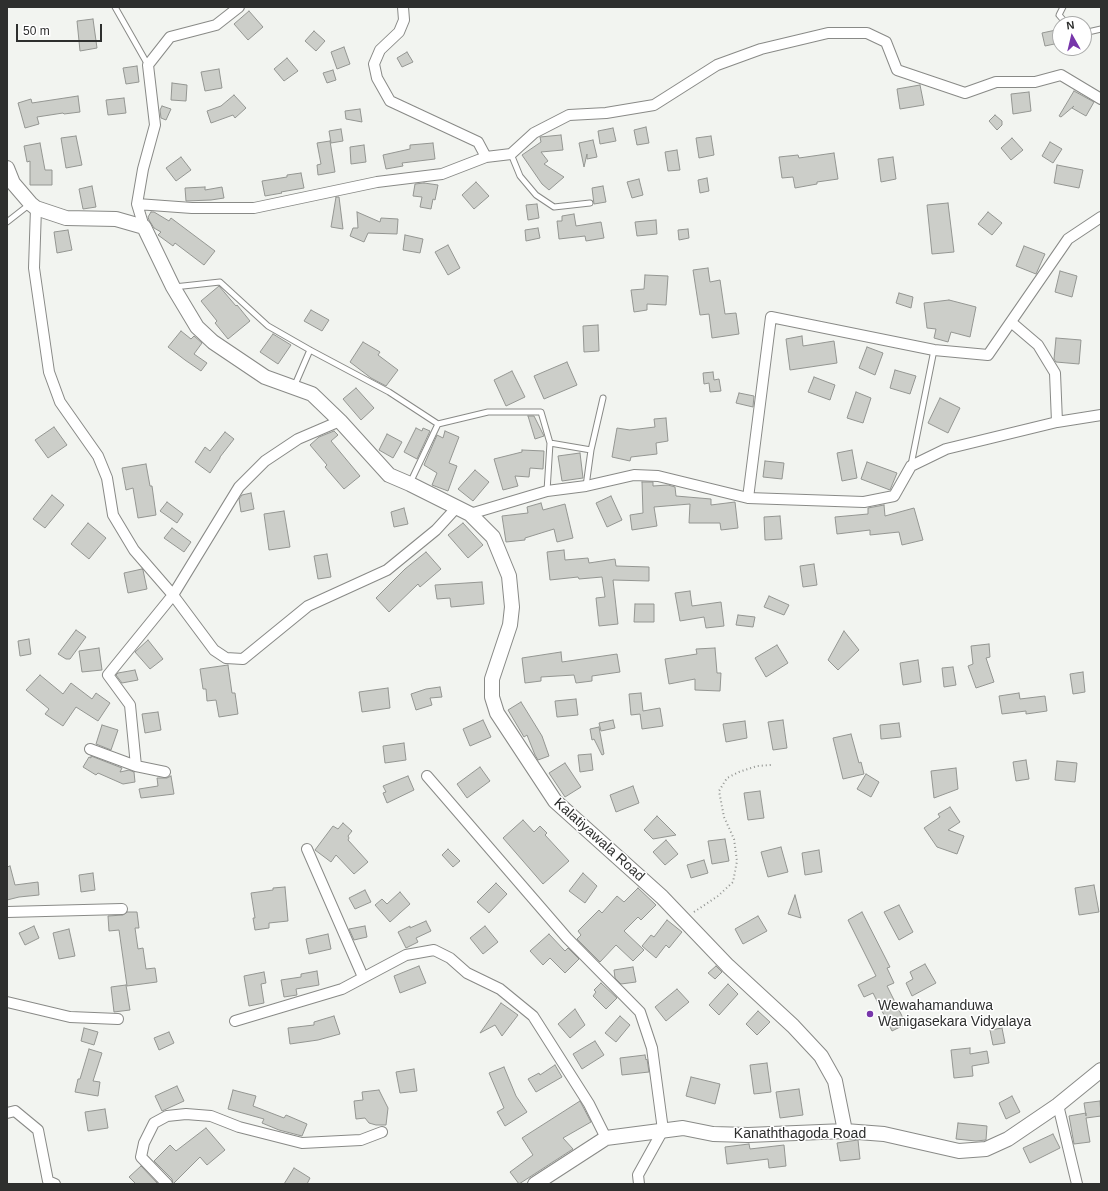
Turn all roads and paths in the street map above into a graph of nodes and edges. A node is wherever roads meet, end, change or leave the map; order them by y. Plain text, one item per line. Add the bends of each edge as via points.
1 (115, 7) edge
2 (239, 7) edge
3 (403, 7) edge
4 (1063, 7) edge
5 (1060, 16) edge
6 (148, 65) junction
7 (1101, 99) edge
8 (511, 154) junction
9 (486, 157) junction
10 (7, 168) edge
11 (590, 203) dead end
12 (137, 204) junction
13 (33, 206) junction
14 (1101, 217) edge
15 (7, 222) edge
16 (144, 227) junction
17 (173, 287) junction
18 (1011, 322) junction
19 (310, 350) junction
20 (934, 350) junction
21 (294, 388) junction
22 (603, 398) dead end
23 (1101, 415) edge
24 (340, 421) junction
25 (1057, 422) junction
26 (438, 424) junction
27 (550, 443) junction
28 (591, 450) junction
29 (911, 466) junction
30 (410, 484) junction
31 (586, 486) junction
32 (547, 491) junction
33 (748, 498) junction
34 (457, 507) junction
35 (470, 514) junction
36 (173, 595) junction
37 (90, 749) dead end
38 (771, 765) dead end
39 (136, 766) junction
40 (165, 772) dead end
41 (427, 776) dead end
42 (307, 849) dead end
43 (122, 909) dead end
44 (7, 912) edge
45 (683, 919) junction
46 (363, 977) junction
47 (7, 1002) edge
48 (118, 1019) dead end
49 (235, 1021) dead end
50 (1101, 1070) edge
51 (1058, 1105) junction
52 (7, 1113) edge
53 (663, 1130) junction
54 (845, 1131) junction
55 (382, 1132) dead end
56 (606, 1138) junction
57 (55, 1184) edge
58 (167, 1184) edge
59 (535, 1184) edge
60 (639, 1184) edge
61 (1077, 1184) edge

1 - 6 lane
2 - 6 street via 216,25 170,37
3 - 9 street via 404,20 399,32 380,50 374,64 377,78 390,101 478,142
4 - 5 lane
6 - 12 street via 155,125
7 - 8 street via 1061,75 1035,82 996,82 965,93 897,70 886,42 867,33 828,33 761,49 717,65 654,105 606,113 569,115 534,133
8 - 9 street
8 - 11 lane via 520,176 536,194 554,207
9 - 12 street via 442,174 377,182 254,208 192,208
10 - 13 street via 13,183
12 - 16 street
13 - 15 lane
13 - 16 street via 66,218 116,219
13 - 36 street via 34,268 49,372 60,402 98,456 107,478 113,515 134,550
14 - 18 street via 1068,239
16 - 17 street, Kalatiyawala Road
17 - 19 lane via 220,282 268,326
17 - 21 street, Kalatiyawala Road via 197,327 213,342 265,377
18 - 20 street via 988,355
18 - 25 street via 1038,345 1055,373
19 - 21 lane
19 - 26 lane via 389,392
20 - 29 lane
20 - 33 street via 771,317
21 - 24 street, Kalatiyawala Road via 312,394
22 - 28 lane
23 - 25 street
24 - 30 street, Kalatiyawala Road via 389,475
24 - 36 street via 298,439 265,461 239,487
25 - 29 street via 946,449
26 - 27 lane via 488,412 541,412
26 - 30 lane
27 - 28 lane
27 - 32 lane
28 - 31 lane
29 - 33 street via 894,496 864,502
30 - 34 street, Kalatiyawala Road
31 - 32 street
31 - 33 street via 634,475 658,476
32 - 35 street
34 - 35 street, Kalatiyawala Road
34 - 36 street via 436,530 387,570 308,606 243,659 226,658 214,650
35 - 45 street, Kalatiyawala Road via 493,537 509,576 512,607 510,625 492,679 492,697 496,713 554,801 662,897
36 - 39 street via 108,675 130,705
37 - 39 street
38 - 45 path via 757,766 727,778 719,791 724,817 734,839 737,861 733,882 718,896
39 - 40 street
41 - 53 street via 567,938 640,1012 652,1048
42 - 46 street
43 - 44 street
45 - 54 street, Kalatiyawala Road via 821,1056 835,1081
46 - 49 street via 342,989
46 - 56 street via 406,955 434,950 450,958 467,973 500,989 533,1016 589,1104
47 - 48 street via 70,1017
50 - 51 street, Kanaththagoda Road
51 - 54 street, Kanaththagoda Road via 1008,1139 986,1149 960,1151 884,1134
51 - 61 street
52 - 57 street via 15,1111 38,1130 48,1181
53 - 54 street, Kanaththagoda Road via 683,1128 713,1134 748,1135
53 - 56 street, Kanaththagoda Road
53 - 60 street via 638,1176
55 - 58 street via 361,1140 302,1143 239,1127 211,1116 167,1116 154,1123 144,1143 141,1157
56 - 59 street, Kanaththagoda Road

